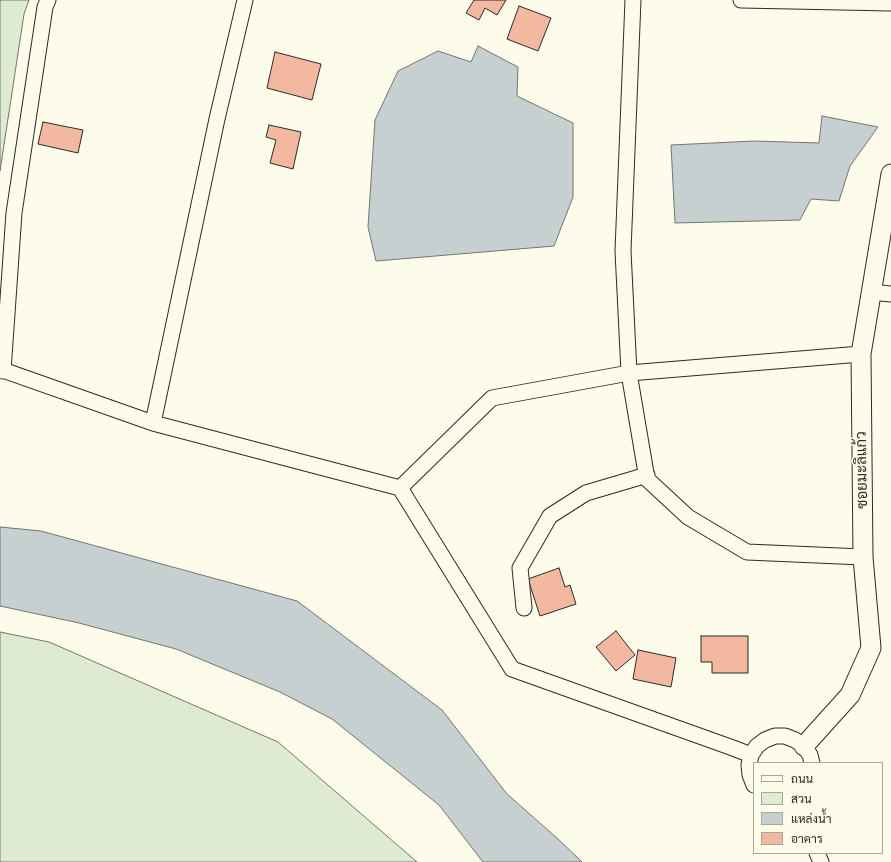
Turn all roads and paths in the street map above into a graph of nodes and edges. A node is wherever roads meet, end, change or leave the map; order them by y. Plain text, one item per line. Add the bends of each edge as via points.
1 (48, 0) edge
2 (245, 0) edge
3 (633, 0) edge
4 (741, 0) edge
5 (891, 3) edge
6 (891, 174) edge
7 (871, 292) junction
8 (891, 294) edge
9 (861, 354) junction
10 (1, 370) edge
11 (629, 373) junction
12 (153, 423) junction
13 (647, 475) junction
14 (400, 488) junction
15 (863, 557) junction
16 (524, 608) dead end
17 (751, 755) junction
18 (808, 755) edge
19 (753, 782) edge

1 - 10 street via 14,213
2 - 12 street via 217,119
3 - 11 street via 623,252
4 - 5 street
6 - 7 street, ซอยมะลิแก้ว
7 - 8 street
7 - 9 street, ซอยมะลิแก้ว
9 - 11 street
9 - 15 street, ซอยมะลิแก้ว
10 - 12 street
11 - 13 street
11 - 14 street via 492,398
12 - 14 street
13 - 15 street via 647,479 688,517 747,552
13 - 16 street via 586,493 550,516 520,568
14 - 17 street via 512,669
15 - 18 street, ซอยมะลิแก้ว via 871,648 850,695
17 - 18 street via 757,746 775,736 795,740
17 - 19 street via 749,765

